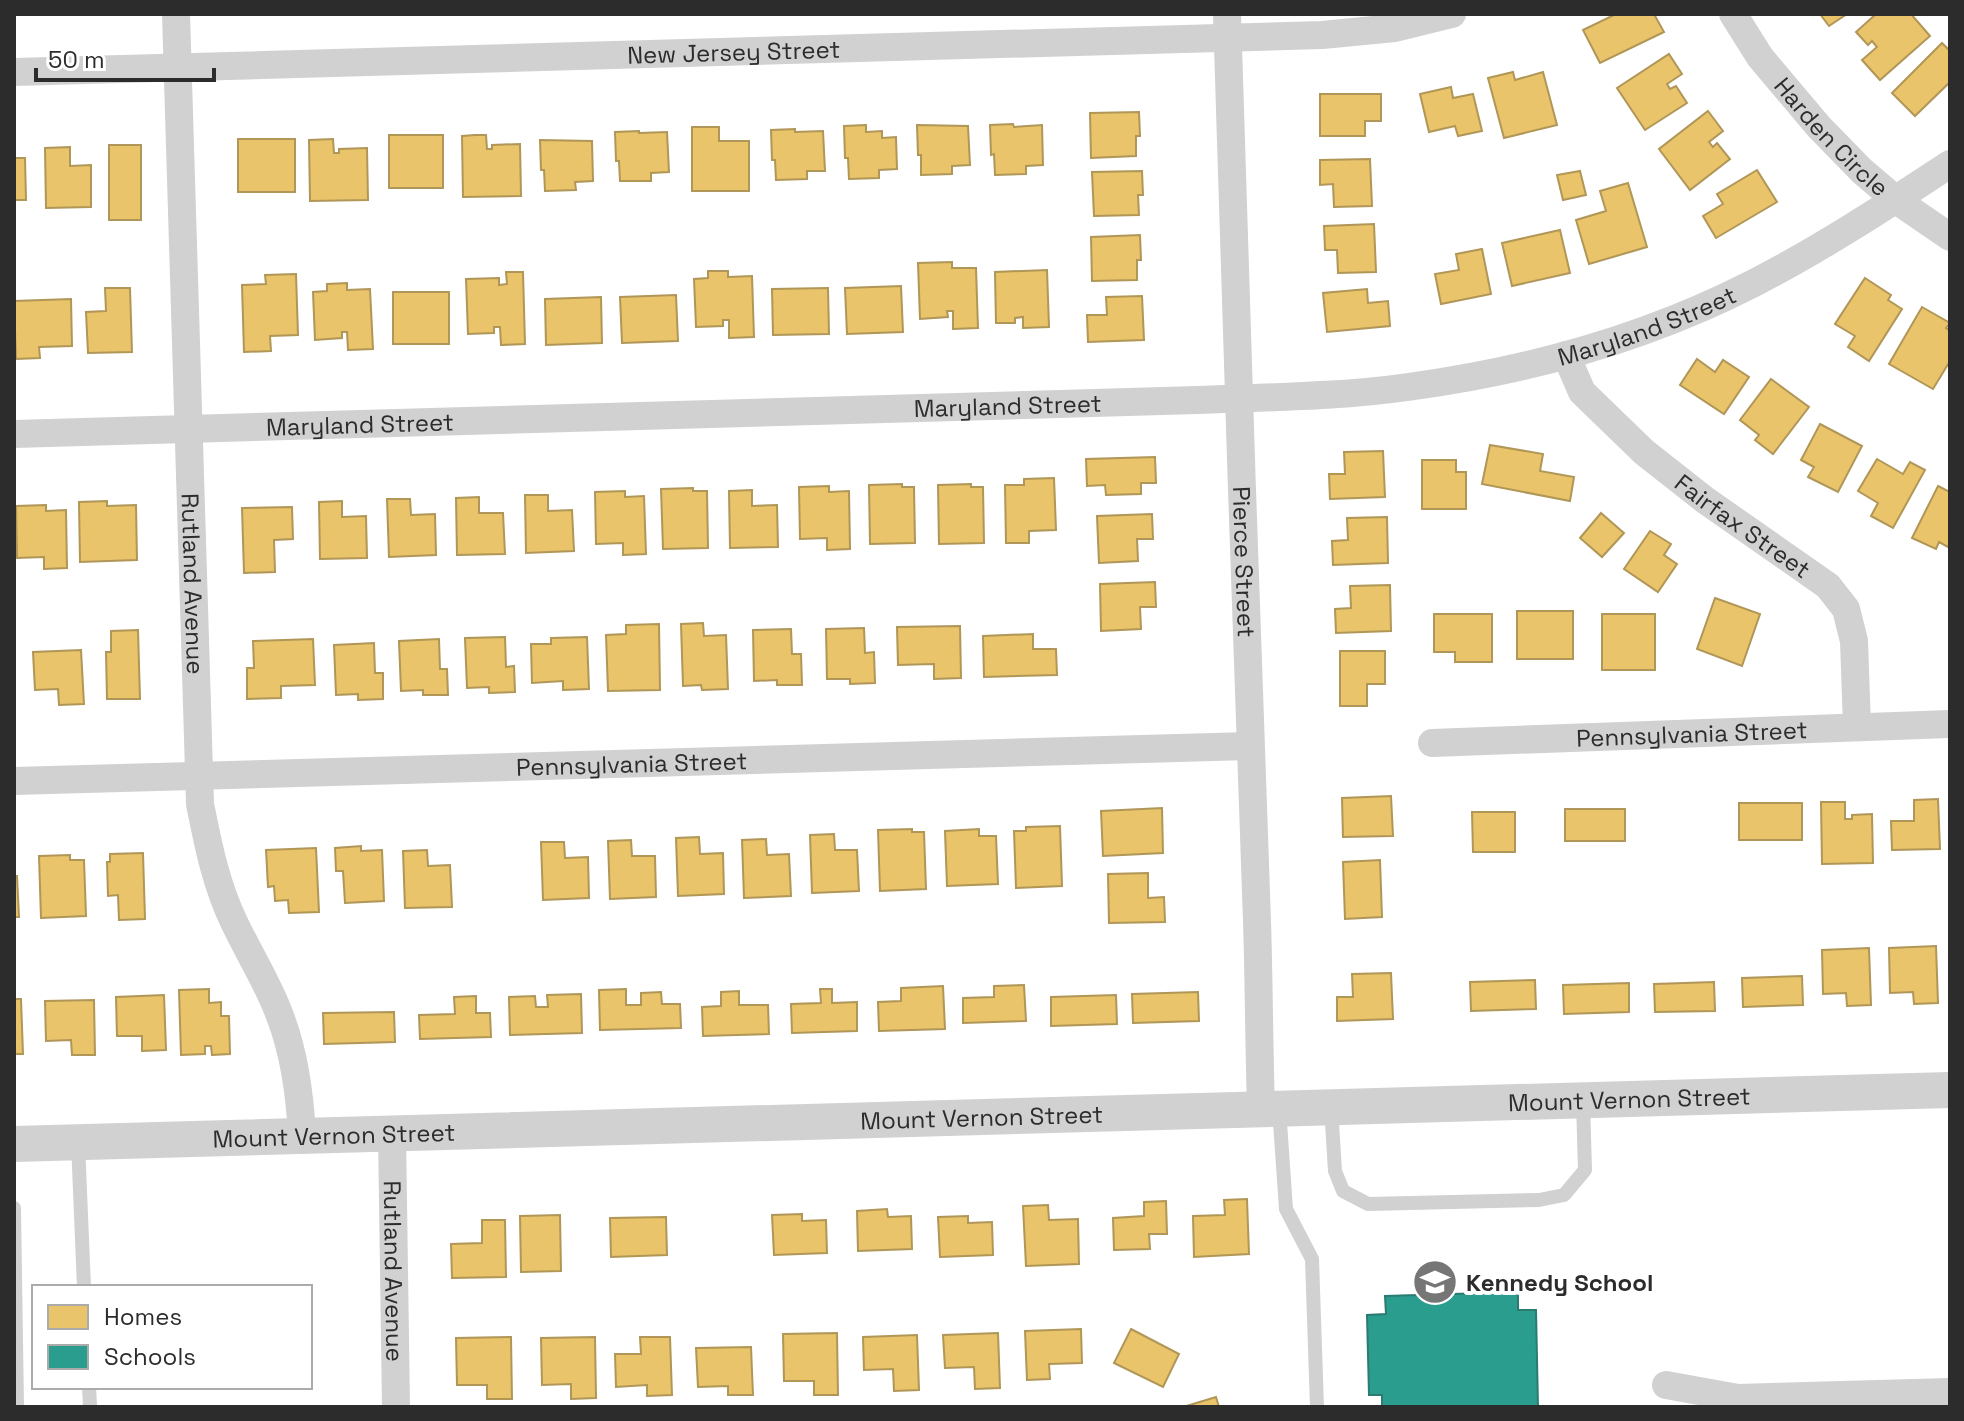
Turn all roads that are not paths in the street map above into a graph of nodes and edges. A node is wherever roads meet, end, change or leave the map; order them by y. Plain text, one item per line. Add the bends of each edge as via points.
1 (176, 14) edge
2 (1452, 14) edge
3 (1733, 14) edge
4 (1228, 26) edge
5 (177, 68) junction
6 (14, 72) edge
7 (1950, 164) edge
8 (1896, 200) junction
9 (1950, 237) edge
10 (1566, 355) junction
11 (1240, 398) junction
12 (190, 429) junction
13 (14, 434) edge
14 (1950, 724) edge
15 (1857, 727) junction
16 (1432, 743) dead end
17 (1249, 746) junction
18 (199, 775) junction
19 (14, 781) edge
20 (1950, 1090) edge
21 (1583, 1100) junction
22 (1331, 1106) junction
23 (1270, 1108) junction
24 (392, 1133) junction
25 (302, 1136) junction
26 (78, 1142) junction
27 (14, 1144) edge
28 (14, 1208) edge
29 (14, 1236) edge
30 (84, 1285) edge
31 (1666, 1385) dead end
32 (1950, 1392) edge
33 (17, 1407) edge
34 (396, 1407) edge
35 (1317, 1407) edge

1 - 5 street, Rutland Avenue
2 - 4 street, New Jersey Street via 1395,28 1322,35
3 - 8 street, Harden Circle via 1760,57 1819,127
4 - 5 street, New Jersey Street
4 - 11 street, Pierce Street
5 - 6 street, New Jersey Street
5 - 12 street, Rutland Avenue
7 - 8 street, Maryland Street
8 - 9 street, Harden Circle
8 - 10 street, Maryland Street via 1714,302
10 - 11 street, Maryland Street via 1409,387
10 - 15 street, Fairfax Street via 1582,392 1644,452 1828,586 1846,609 1854,641
11 - 12 street, Maryland Street
11 - 17 street, Pierce Street
12 - 13 street, Maryland Street
12 - 18 street, Rutland Avenue
14 - 15 street, Pennsylvania Street
15 - 16 street, Pennsylvania Street
17 - 18 street, Pennsylvania Street
17 - 23 street, Pierce Street
18 - 19 street, Pennsylvania Street
18 - 25 street, Rutland Avenue via 206,834 223,895 280,1015 295,1064
20 - 21 street, Mount Vernon Street
21 - 22 street, Mount Vernon Street
21 - 22 lane via 1585,1170 1564,1195 1508,1201 1368,1204 1343,1191 1335,1171
22 - 23 street, Mount Vernon Street
23 - 24 street, Mount Vernon Street
23 - 35 lane via 1286,1209 1312,1259
24 - 25 street, Mount Vernon Street
24 - 34 street, Rutland Avenue
25 - 26 street, Mount Vernon Street
26 - 27 street, Mount Vernon Street
26 - 30 lane
28 - 29 lane
29 - 33 lane
31 - 32 street via 1738,1398

